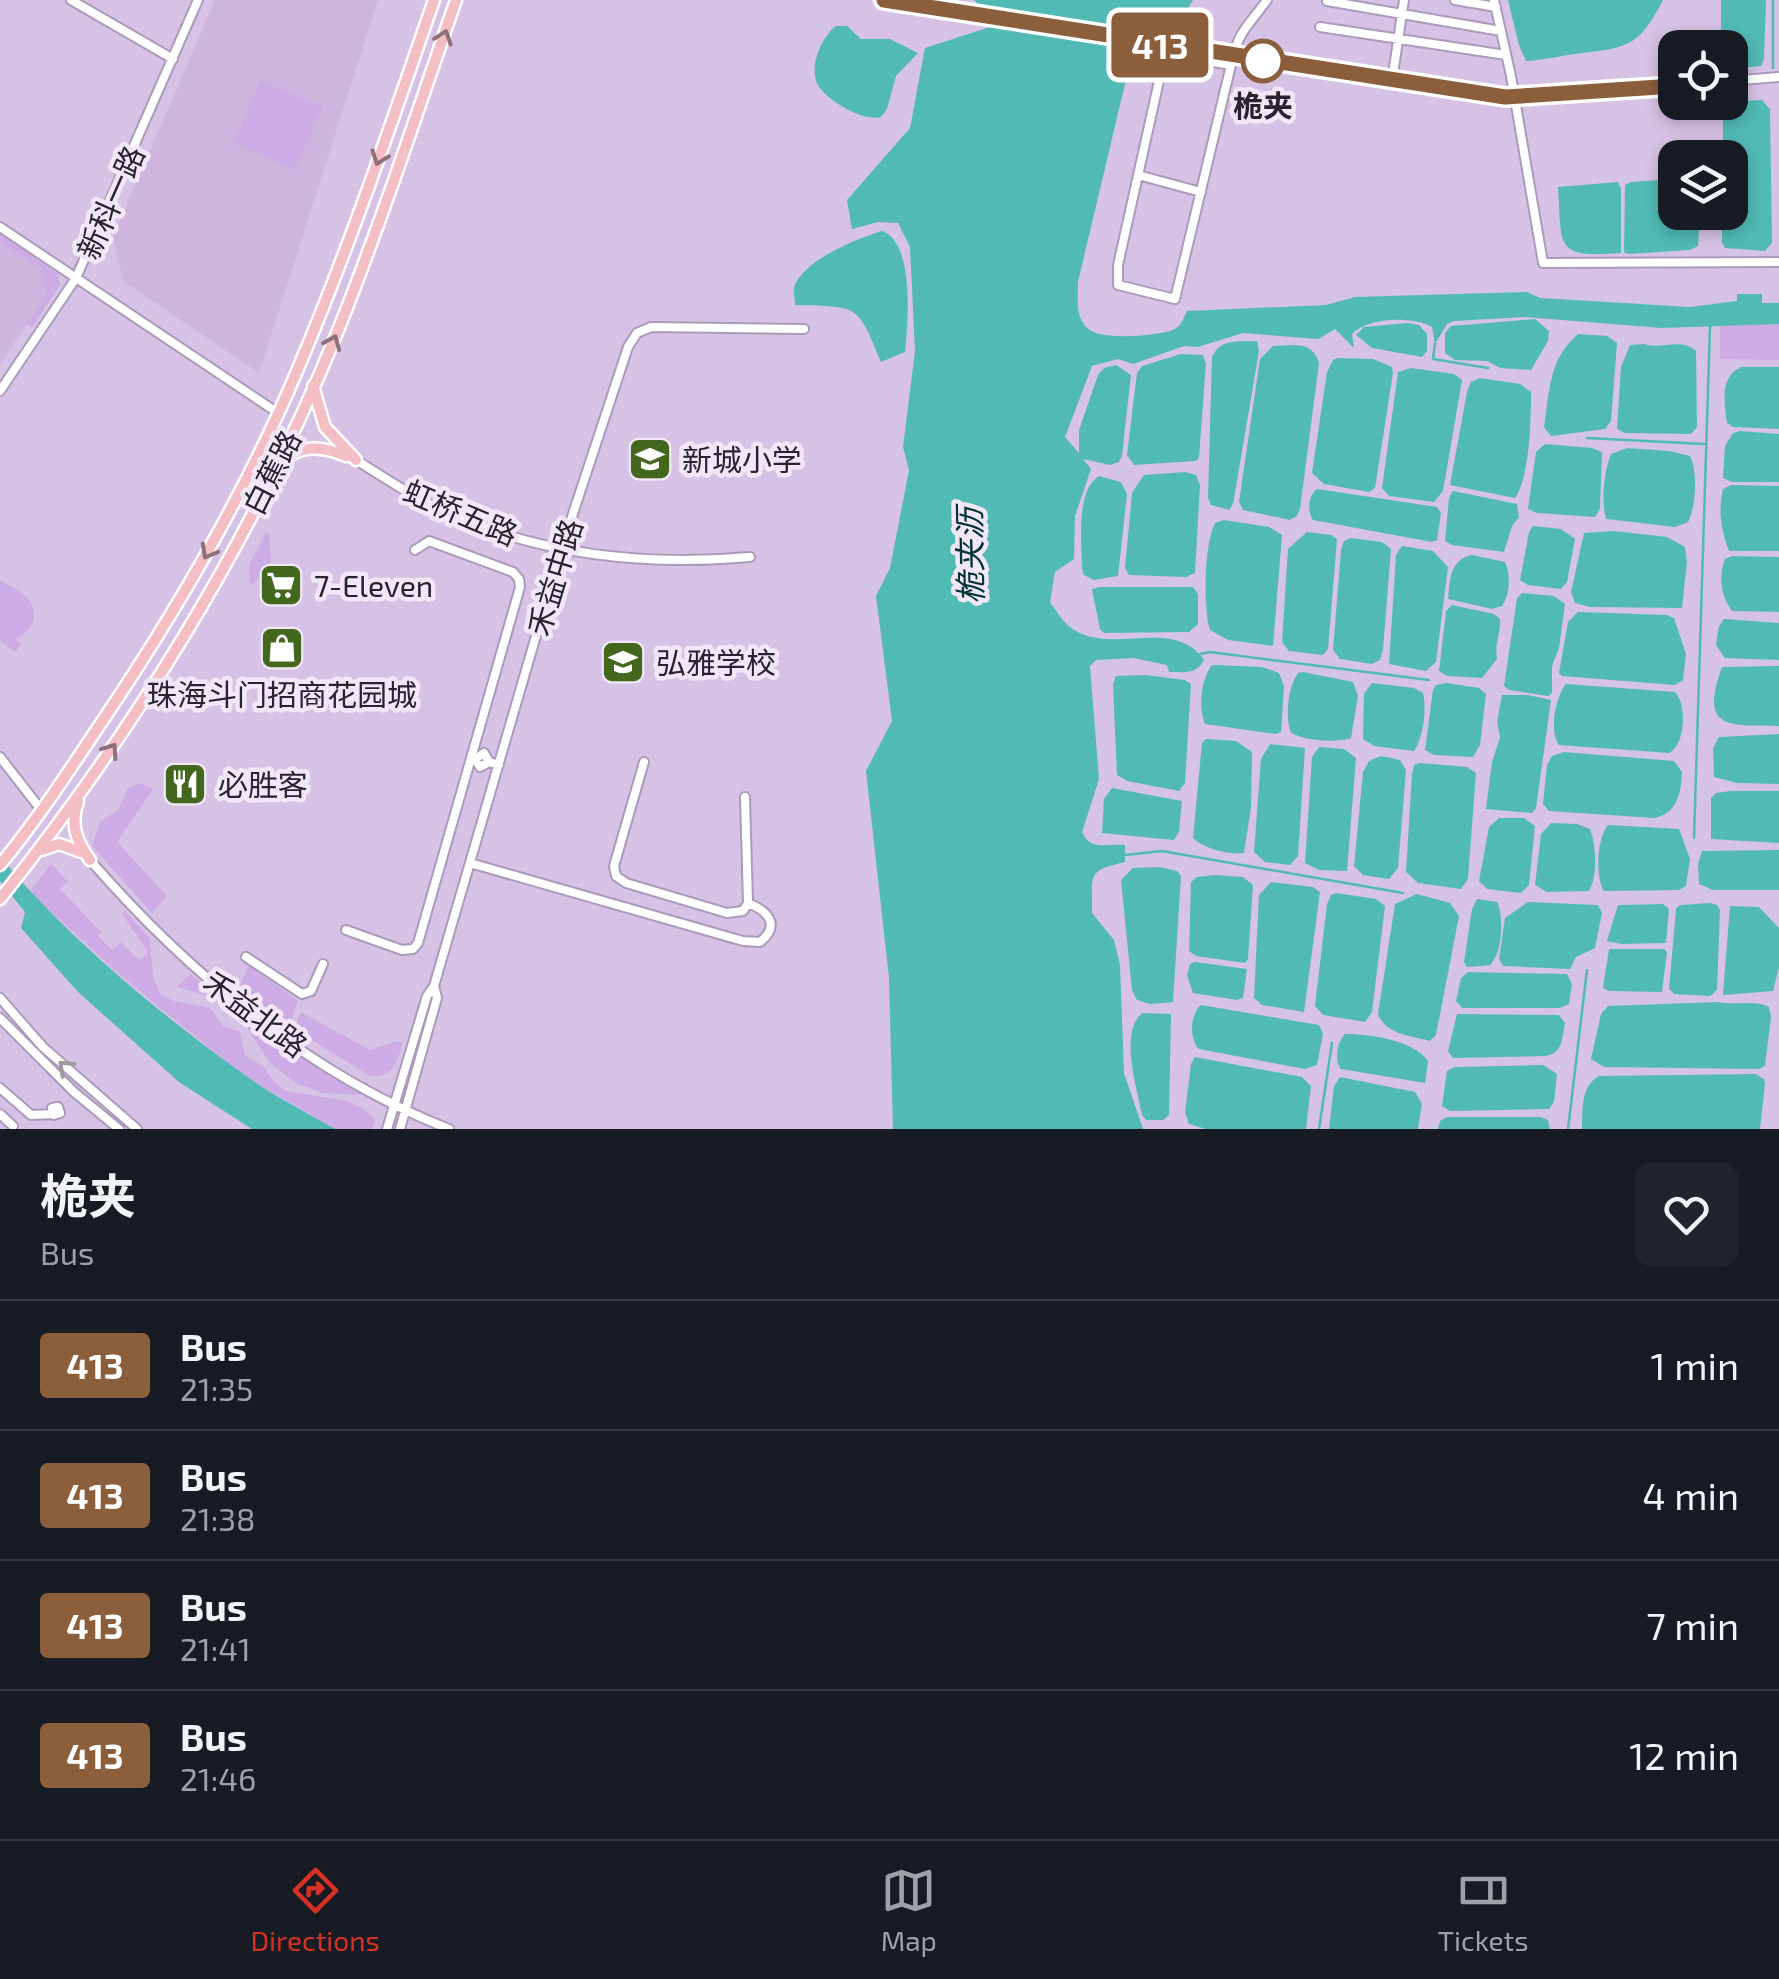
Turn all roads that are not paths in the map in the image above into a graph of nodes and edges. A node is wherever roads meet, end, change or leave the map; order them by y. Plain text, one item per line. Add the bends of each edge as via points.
1 (71, 0) edge
2 (198, 0) edge
3 (434, 0) edge
4 (456, 0) edge
5 (884, 0) edge
6 (1267, 0) edge
7 (1404, 0) edge
8 (1455, 0) edge
9 (1327, 1) edge
10 (1495, 3) edge
11 (1402, 14) junction
12 (1320, 26) dead end
13 (1501, 31) junction
14 (1398, 39) junction
15 (1506, 55) junction
16 (173, 59) junction
17 (1232, 60) junction
18 (1779, 77) edge
19 (1748, 80) edge
20 (1392, 81) junction
21 (1658, 87) edge
22 (1514, 97) junction
23 (1138, 176) junction
24 (1201, 192) junction
25 (0, 227) edge
26 (1779, 262) edge
27 (76, 278) junction
28 (804, 329) dead end
29 (313, 386) junction
30 (0, 391) edge
31 (278, 413) junction
32 (356, 460) junction
33 (278, 462) junction
34 (415, 550) dead end
35 (562, 550) junction
36 (750, 556) dead end
37 (0, 757) edge
38 (473, 757) junction
39 (644, 762) dead end
40 (494, 764) junction
41 (84, 790) junction
42 (745, 797) dead end
43 (42, 810) junction
44 (33, 857) junction
45 (90, 860) junction
46 (470, 863) junction
47 (0, 866) edge
48 (0, 899) edge
49 (748, 903) junction
50 (346, 930) dead end
51 (246, 957) dead end
52 (322, 964) dead end
53 (434, 986) junction
54 (0, 998) edge
55 (0, 1018) edge
56 (0, 1088) edge
57 (74, 1092) junction
58 (394, 1104) junction
59 (406, 1110) junction
60 (0, 1114) edge
61 (13, 1126) dead end
62 (120, 1129) edge
63 (137, 1129) edge
64 (386, 1129) edge
65 (400, 1129) edge
66 (449, 1129) edge

1 - 16 street
2 - 16 street, 新科一路
3 -> 31 main road, 白蕉路 via 347,248
29 -> 4 main road, 白蕉路 via 377,229
5 - 17 street
6 - 17 street via 1238,36
7 - 11 street
8 - 10 street
9 - 11 street
10 - 13 street
11 - 13 street
11 - 14 street
12 - 14 street
13 - 15 street
14 - 15 street
14 - 20 street
15 - 22 street
16 - 27 street, 新科一路
17 - 20 street
17 - 23 street via 1165,54
17 - 24 street
18 - 19 street
20 - 22 street
21 - 22 street
22 - 26 street via 1543,263
23 - 24 street
23 - 24 street via 1118,285 1175,300
25 - 27 street
27 - 30 street, 新科一路
27 - 31 street
28 - 35 street, 禾益中路 via 651,326 637,333
29 - 32 main road via 325,427
29 - 33 main road, 白蕉路
31 -> 43 main road, 白蕉路 via 166,628
32 - 33 main road via 315,447
32 - 35 street, 虹桥五路 via 454,516
41 -> 33 main road, 白蕉路 via 189,626
34 - 38 street via 429,541 513,572 520,582
35 - 36 street, 虹桥五路 via 655,560
35 - 40 street, 禾益中路
37 - 43 street
38 - 40 street via 484,753
38 - 50 street via 417,945 402,950
39 - 49 street via 616,876 727,913 740,913
40 - 46 street, 禾益中路
41 - 44 main road, 白蕉路
41 - 45 main road via 73,824
42 - 49 street
43 - 47 main road, 白蕉路
44 - 45 main road via 59,844
44 - 48 main road, 白蕉路
45 - 58 street, 禾益北路 via 217,987 287,1040
46 - 49 street via 760,942 771,920
46 - 53 street, 禾益中路
51 - 52 street via 302,994 312,990
53 - 58 street, 禾益中路
53 - 59 street, 禾益中路
63 -> 54 street via 43,1047
55 - 57 street
56 - 57 street via 31,1114 56,1111
57 - 62 street
58 - 59 street, 禾益北路
58 - 64 street, 禾益中路
59 - 65 street, 禾益中路
59 - 66 street, 禾益北路
60 - 61 street

